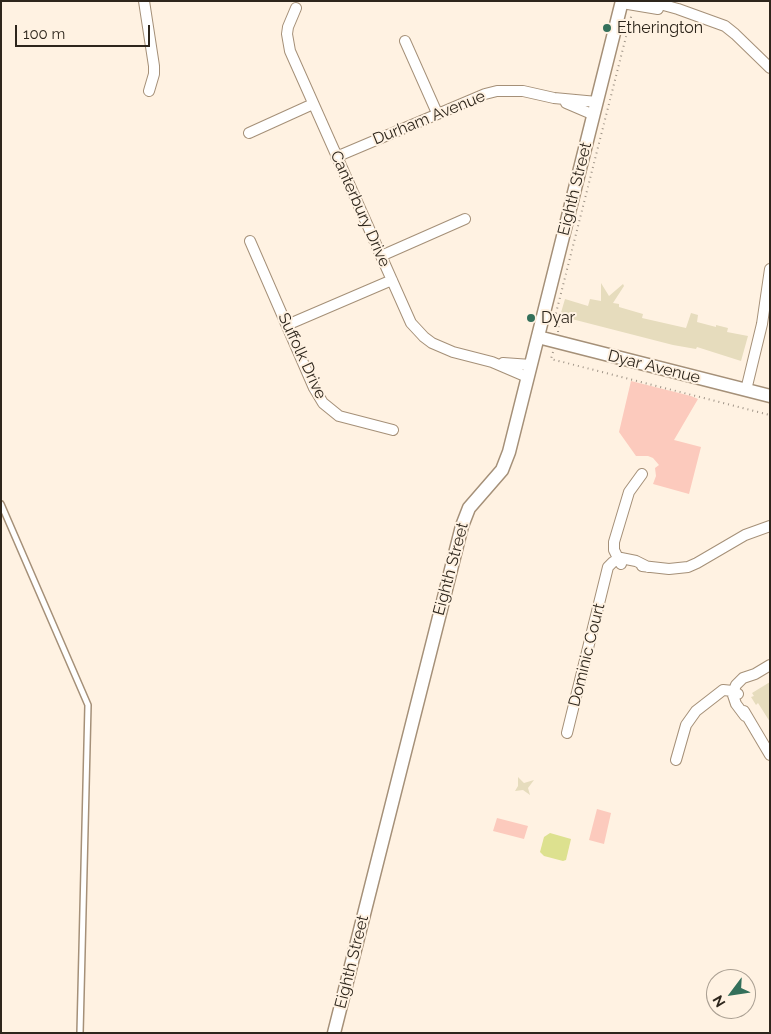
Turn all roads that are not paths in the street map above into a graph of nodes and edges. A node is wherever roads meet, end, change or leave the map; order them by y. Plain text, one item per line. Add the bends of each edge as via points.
1 (144, 1) edge
2 (649, 1) edge
3 (626, 3) edge
4 (296, 8) dead end
5 (693, 15) junction
6 (405, 41) dead end
7 (770, 68) edge
8 (149, 91) dead end
9 (313, 104) junction
10 (596, 108) junction
11 (437, 113) junction
12 (249, 132) dead end
13 (336, 157) junction
14 (465, 219) dead end
15 (250, 241) dead end
16 (381, 256) junction
17 (770, 269) edge
18 (392, 280) junction
19 (288, 325) junction
20 (538, 337) junction
21 (529, 371) junction
22 (746, 390) junction
23 (770, 396) edge
24 (392, 430) dead end
25 (642, 474) dead end
26 (1, 504) edge
27 (770, 519) edge
28 (770, 526) edge
29 (745, 535) junction
30 (620, 561) junction
31 (770, 665) edge
32 (735, 694) junction
33 (567, 733) dead end
34 (770, 756) edge
35 (676, 760) dead end
36 (80, 1033) edge
37 (334, 1033) edge

1 - 8 street via 154,66
2 - 5 street
3 - 5 street
3 - 10 street, Eighth Street
4 - 9 street, Canterbury Drive via 288,27 288,43
5 - 7 street via 724,26
6 - 11 street
9 - 12 street
9 - 13 street, Canterbury Drive
10 - 11 street, Durham Avenue via 523,91 497,91 473,97
10 - 20 street, Eighth Street
11 - 13 street, Durham Avenue
13 - 16 street, Canterbury Drive
14 - 16 street
15 - 19 street, Suffolk Drive
16 - 18 street, Canterbury Drive
17 - 22 street via 762,324
18 - 19 street
18 - 21 street, Canterbury Drive via 407,316 424,337 442,348
19 - 24 street, Suffolk Drive via 323,403 339,416
20 - 21 street, Eighth Street
20 - 22 street, Dyar Avenue
21 - 37 street, Eighth Street via 506,462 498,476 469,508 462,526
22 - 23 street, Dyar Avenue
25 - 30 street via 629,492 618,533
26 - 36 lane via 88,705
27 - 29 street
28 - 29 street
29 - 30 street via 688,567 669,569
30 - 33 street, Dominic Court via 606,577
31 - 32 street via 755,674
32 - 34 street
32 - 35 street via 715,696 690,717

